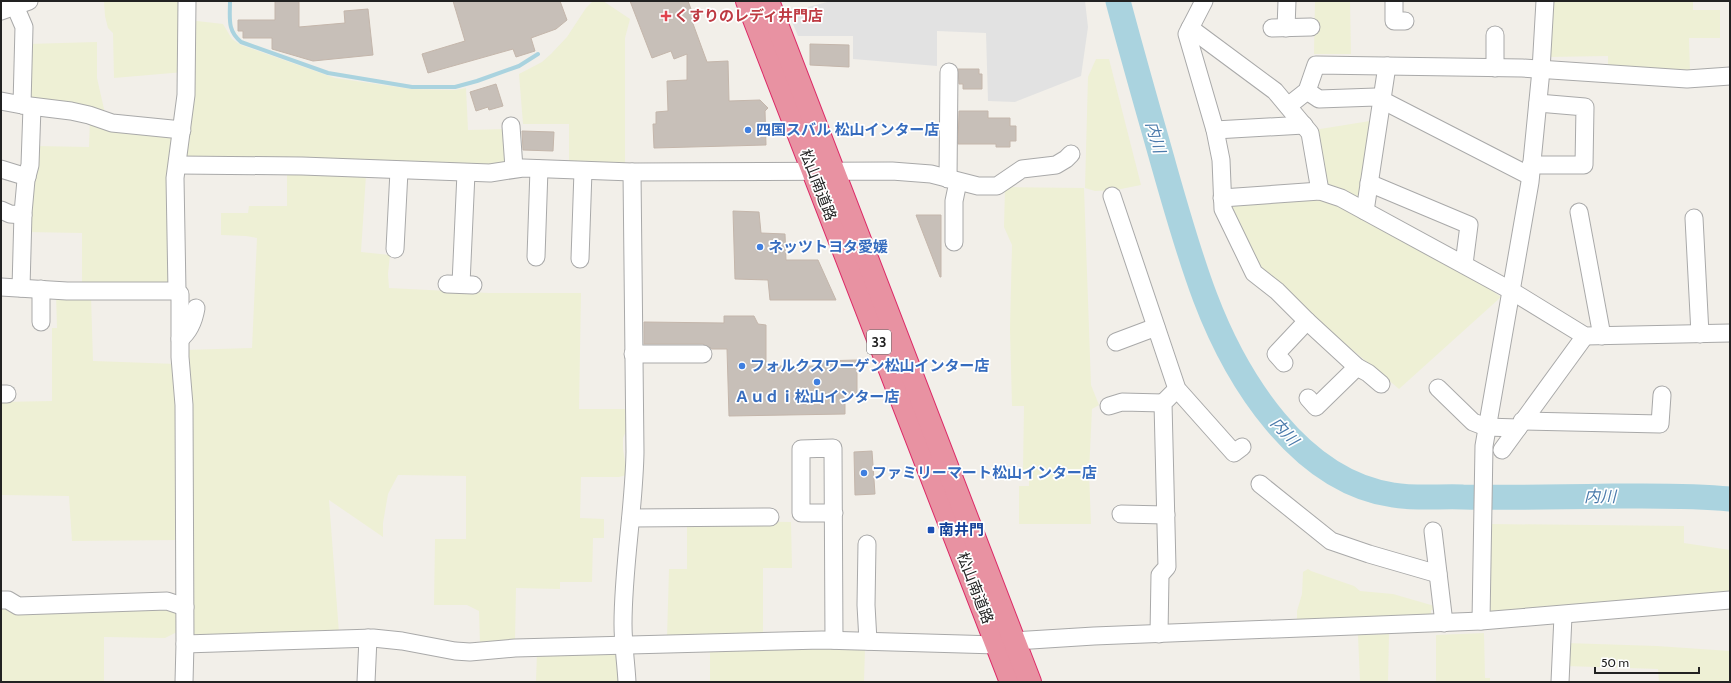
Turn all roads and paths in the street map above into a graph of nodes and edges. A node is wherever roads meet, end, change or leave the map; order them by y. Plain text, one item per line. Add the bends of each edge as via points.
1 (187, 1) edge
2 (748, 1) edge
3 (768, 1) edge
4 (1204, 1) edge
5 (1287, 1) edge
6 (1394, 1) edge
7 (1545, 1) edge
8 (15, 6) edge
9 (1405, 21) dead end
10 (1311, 27) dead end
11 (1190, 28) junction
12 (1495, 35) dead end
13 (1387, 66) junction
14 (1495, 68) junction
15 (1541, 70) junction
16 (949, 72) dead end
17 (1730, 76) edge
18 (1307, 91) junction
19 (1383, 100) junction
20 (1, 101) edge
21 (1538, 103) junction
22 (27, 106) junction
23 (1288, 106) junction
24 (1304, 125) junction
25 (511, 126) dead end
26 (182, 130) junction
27 (1215, 130) junction
28 (1071, 154) dead end
29 (178, 165) junction
30 (514, 168) junction
31 (539, 169) junction
32 (1, 170) edge
33 (399, 171) junction
34 (582, 171) junction
35 (823, 171) junction
36 (1531, 171) junction
37 (632, 172) junction
38 (466, 173) junction
39 (27, 177) junction
40 (953, 181) junction
41 (1369, 183) junction
42 (1320, 191) junction
43 (1112, 196) dead end
44 (1222, 198) junction
45 (1, 210) edge
46 (1365, 211) junction
47 (1579, 212) dead end
48 (23, 215) junction
49 (1689, 226) dead end
50 (954, 242) dead end
51 (395, 249) dead end
52 (536, 257) dead end
53 (580, 259) dead end
54 (1464, 264) junction
55 (460, 284) dead end
56 (1, 287) edge
57 (22, 288) junction
58 (41, 289) junction
59 (177, 290) junction
60 (1510, 290) junction
61 (196, 308) dead end
62 (1307, 321) junction
63 (41, 322) dead end
64 (1156, 327) junction
65 (1700, 334) junction
66 (1730, 334) edge
67 (1585, 336) junction
68 (1602, 336) junction
69 (180, 339) junction
70 (1116, 342) dead end
71 (633, 354) junction
72 (703, 354) dead end
73 (1284, 363) dead end
74 (1357, 367) junction
75 (1381, 384) dead end
76 (1438, 388) dead end
77 (1177, 389) junction
78 (1662, 395) dead end
79 (1308, 398) dead end
80 (1163, 403) junction
81 (1109, 406) dead end
82 (1520, 424) junction
83 (1486, 427) junction
84 (1242, 447) dead end
85 (1502, 450) dead end
86 (1260, 484) dead end
87 (834, 513) dead end
88 (1121, 514) dead end
89 (1166, 515) junction
90 (770, 517) dead end
91 (631, 518) junction
92 (1432, 531) dead end
93 (867, 544) dead end
94 (1438, 574) junction
95 (1, 600) edge
96 (1730, 600) edge
97 (185, 607) junction
98 (1564, 616) junction
99 (1481, 621) junction
100 (1444, 623) junction
101 (1159, 634) junction
102 (368, 638) junction
103 (834, 640) junction
104 (868, 641) junction
105 (1006, 643) junction
106 (185, 644) junction
107 (624, 645) junction
108 (184, 682) edge
109 (366, 682) edge
110 (627, 682) edge
111 (1011, 682) edge
112 (1030, 682) edge
113 (1560, 682) edge

1 - 26 street via 187,79
2 - 35 highway, 松山南道路 / 33
3 - 35 highway, 松山南道路 / 33
4 - 11 street
5 - 10 street via 1279,28
6 - 9 street via 1394,21
7 - 15 street
8 - 22 street via 24,27
11 - 23 street via 1275,91
11 - 27 street via 1187,34
12 - 14 street
13 - 14 street
13 - 18 street via 1316,65
13 - 19 street
14 - 15 street
15 - 17 street via 1687,79
15 - 21 street
16 - 40 street
18 - 19 street via 1319,99 1376,97
18 - 23 street
19 - 36 street
19 - 41 street
20 - 22 street
21 - 36 street
21 - 36 street via 1585,107 1584,165
22 - 26 street via 89,114 112,123
22 - 39 street via 30,165
23 - 24 street
24 - 27 street
24 - 42 street via 1310,132
25 - 30 street
26 - 29 street
27 - 44 street via 1221,160
28 - 40 street via 1056,165 1022,169 997,186 978,186
29 - 33 street via 302,166
29 - 59 street via 175,178
30 - 31 street
30 - 38 street via 490,173
31 - 34 street
31 - 52 street
32 - 39 street
33 - 38 street
33 - 51 street
34 - 37 street
34 - 53 street
35 - 37 street
35 - 40 street via 892,171 931,174
35 - 105 highway, 松山南道路 / 33
36 - 60 street
37 - 71 street
38 - 55 street
39 - 48 street
40 - 50 street
41 - 46 street
41 - 54 street via 1469,225
42 - 44 street
42 - 46 street via 1341,198
43 - 64 street
44 - 62 street via 1223,208 1254,273 1277,291
45 - 48 street
46 - 54 street
47 - 68 street
48 - 57 street
49 - 65 street via 1702,268
54 - 60 street
56 - 57 street
57 - 58 street
58 - 59 street
58 - 63 street
59 - 69 street via 180,294
60 - 67 street
60 - 83 street
61 - 69 street via 190,328
62 - 73 street via 1276,354
62 - 74 street
64 - 70 street
64 - 77 street
65 - 66 street
65 - 68 street
67 - 68 street
67 - 82 street
69 - 97 street via 184,405
71 - 72 street
71 - 91 street via 635,452
74 - 75 street
74 - 79 street via 1316,406
76 - 83 street via 1473,422
77 - 80 street
77 - 84 street via 1234,453
78 - 82 street via 1660,424
80 - 81 street via 1122,402
80 - 89 street
82 - 83 street
82 - 85 street
83 - 99 street
86 - 94 street via 1330,540
87 - 103 street
88 - 89 street
89 - 101 street via 1167,567 1160,575
90 - 91 street
91 - 107 street via 624,604
92 - 94 street
93 - 104 street
94 - 100 street
95 - 97 street via 8,600 18,606 168,601
96 - 98 street
97 - 106 street
98 - 99 street
98 - 113 street
99 - 100 street
100 - 101 street
101 - 105 street
102 - 106 street
102 - 107 street via 470,652
102 - 109 street
103 - 104 street
103 - 107 street
104 - 105 street
105 - 111 highway, 松山南道路 / 33
105 - 112 highway, 松山南道路 / 33
106 - 108 street
107 - 110 street

